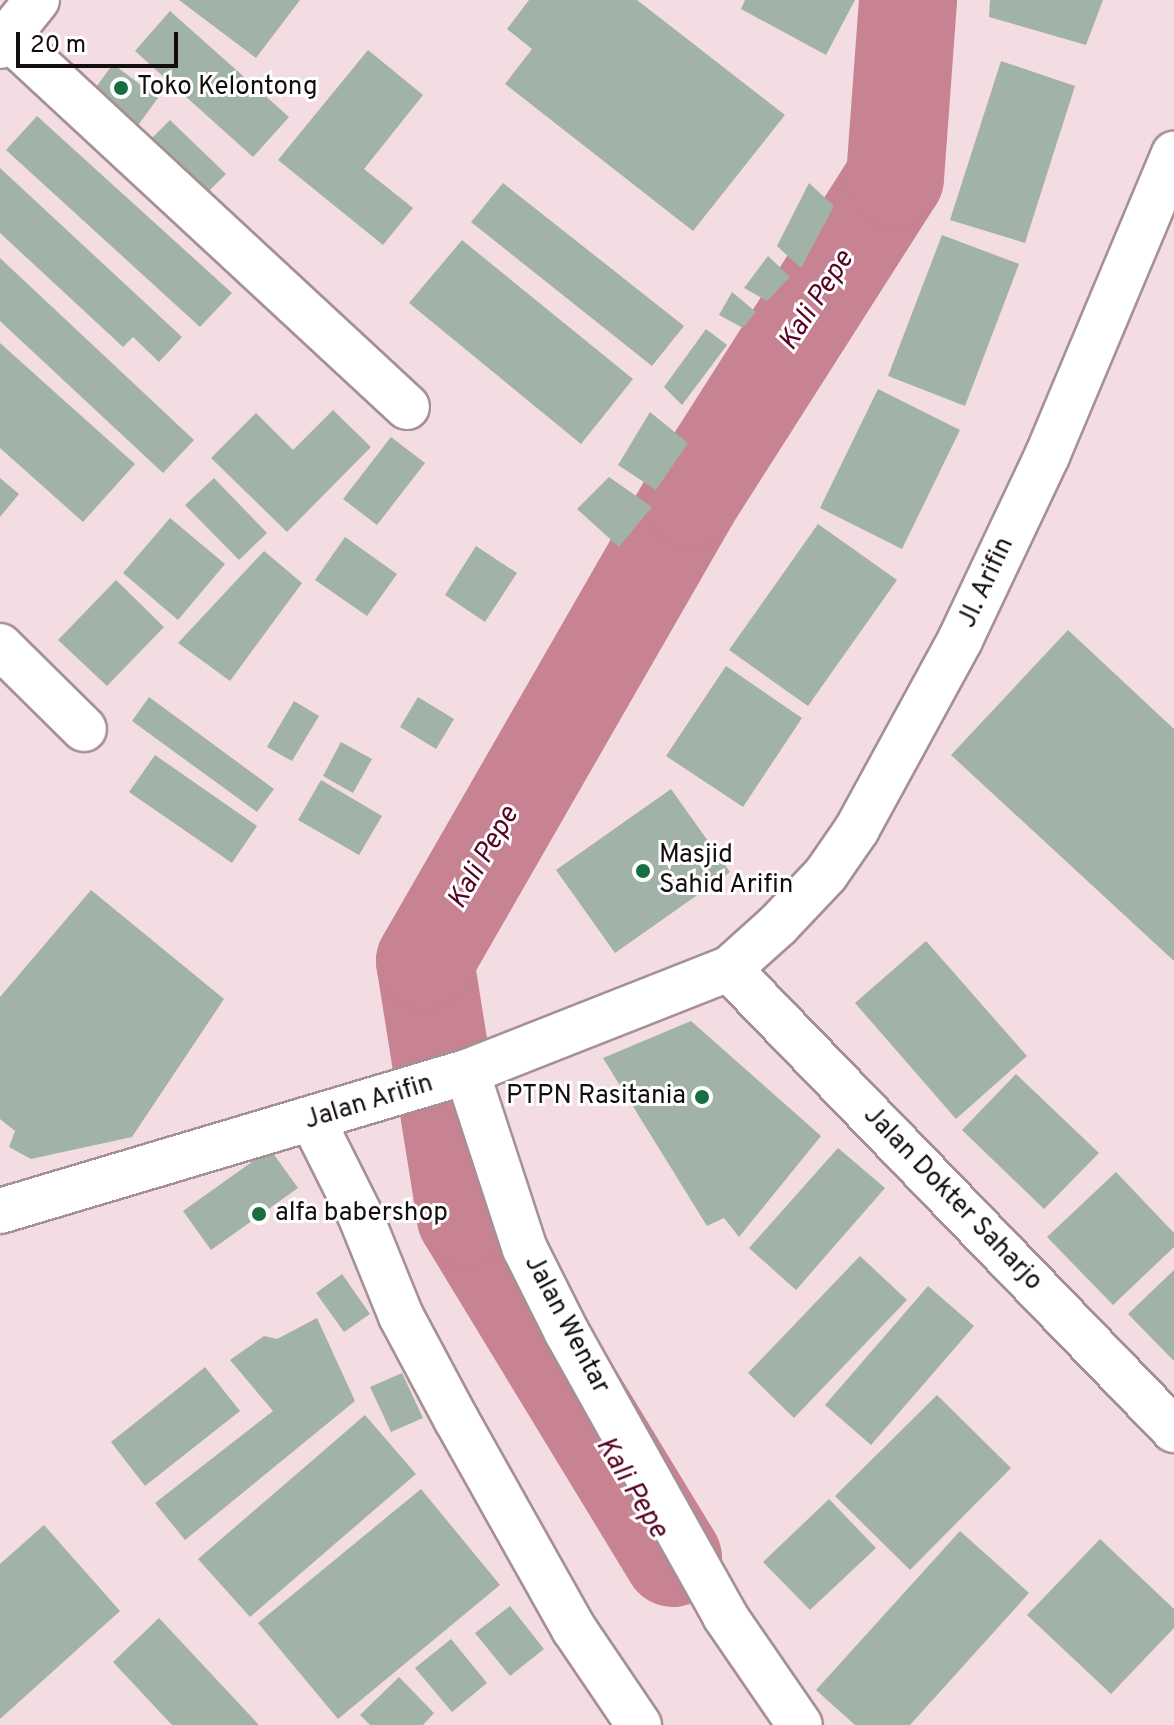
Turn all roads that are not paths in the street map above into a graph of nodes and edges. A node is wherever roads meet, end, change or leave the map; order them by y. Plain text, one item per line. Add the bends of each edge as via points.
1 (37, 0) edge
2 (4, 42) edge
3 (1174, 154) edge
4 (407, 407) dead end
5 (0, 646) edge
6 (84, 729) dead end
7 (729, 969) junction
8 (458, 1075) junction
9 (317, 1119) junction
10 (0, 1211) edge
11 (1172, 1423) edge
12 (639, 1725) edge
13 (800, 1725) edge

1 - 2 street
2 - 4 street
3 - 7 street, Jl. Arifin via 1047,456 892,771 826,874
5 - 6 street
7 - 8 street, Jalan Arifin
7 - 11 street, Jalan Dokter Saharjo
8 - 9 street, Jalan Arifin
8 - 13 street, Jalan Wentar via 525,1249 566,1331 725,1616
9 - 10 street, Jalan Arifin
9 - 12 street via 401,1316 574,1629

